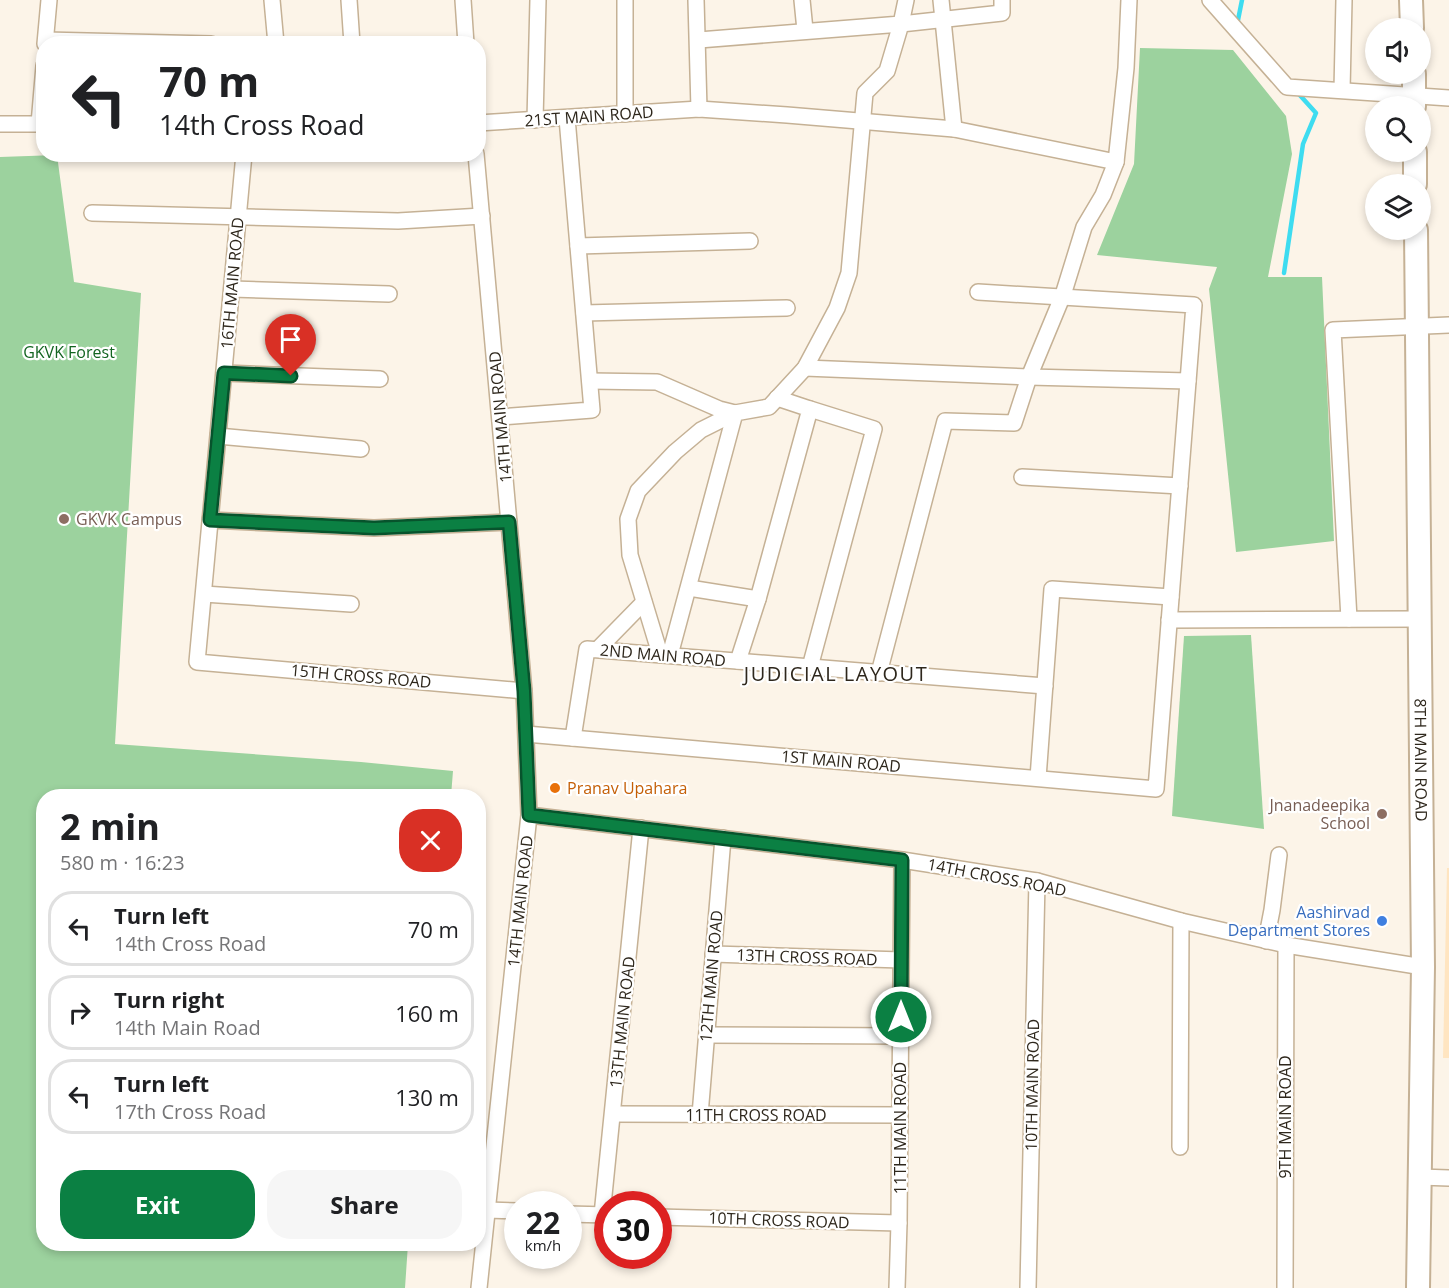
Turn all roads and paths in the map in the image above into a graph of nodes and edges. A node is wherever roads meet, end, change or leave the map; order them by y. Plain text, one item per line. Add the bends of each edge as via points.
1 (49, 0) edge
2 (272, 0) edge
3 (349, 0) edge
4 (462, 0) edge
5 (537, 0) edge
6 (625, 0) edge
7 (696, 0) edge
8 (802, 0) edge
9 (906, 0) edge
10 (940, 0) edge
11 (1002, 0) edge
12 (1129, 0) edge
13 (1210, 0) edge
14 (1344, 0) edge
15 (1411, 0) edge
16 (943, 18) junction
17 (1412, 18) edge
18 (901, 24) junction
19 (806, 30) junction
20 (46, 36) edge
21 (275, 36) edge
22 (351, 36) edge
23 (465, 36) edge
24 (699, 40) junction
25 (1342, 90) junction
26 (1414, 91) edge
27 (1449, 98) edge
28 (699, 109) junction
29 (625, 114) junction
30 (567, 118) junction
31 (535, 120) junction
32 (862, 122) junction
33 (0, 123) edge
34 (486, 123) edge
35 (36, 124) edge
36 (954, 129) junction
37 (243, 162) edge
38 (477, 162) edge
39 (1116, 162) junction
40 (92, 213) dead end
41 (482, 216) junction
42 (238, 218) junction
43 (1416, 240) edge
44 (750, 241) dead end
45 (578, 246) junction
46 (232, 289) junction
47 (978, 291) dead end
48 (389, 294) dead end
49 (1063, 296) junction
50 (787, 308) dead end
51 (584, 313) junction
52 (1449, 325) edge
53 (1416, 327) junction
54 (806, 368) junction
55 (224, 373) junction
56 (1029, 377) junction
57 (380, 379) dead end
58 (590, 381) junction
59 (1188, 381) junction
60 (777, 398) junction
61 (810, 408) junction
62 (735, 413) junction
63 (500, 417) junction
64 (218, 436) junction
65 (361, 448) dead end
66 (1022, 477) dead end
67 (1180, 486) junction
68 (210, 520) junction
69 (509, 522) junction
70 (688, 588) junction
71 (204, 594) junction
72 (1171, 597) junction
73 (758, 599) junction
74 (644, 602) junction
75 (351, 604) dead end
76 (1419, 619) junction
77 (1169, 620) junction
78 (1349, 620) junction
79 (598, 649) junction
80 (665, 655) junction
81 (738, 661) junction
82 (197, 662) joint
83 (810, 667) junction
84 (879, 673) junction
85 (1045, 686) junction
86 (524, 691) junction
87 (526, 734) junction
88 (573, 738) junction
89 (1038, 778) junction
90 (529, 815) junction
91 (641, 828) junction
92 (723, 838) junction
93 (1279, 855) dead end
94 (902, 860) junction
95 (1037, 881) junction
96 (1181, 921) junction
97 (1266, 941) junction
98 (1286, 945) junction
99 (713, 954) junction
100 (901, 960) junction
101 (1423, 967) junction
102 (706, 1035) junction
103 (901, 1036) junction
104 (612, 1114) junction
105 (700, 1115) junction
106 (900, 1115) junction
107 (1180, 1147) dead end
108 (1420, 1177) junction
109 (1449, 1178) edge
110 (607, 1191) edge
111 (487, 1210) junction
112 (504, 1211) edge
113 (672, 1217) edge
114 (486, 1220) edge
115 (900, 1223) junction
116 (483, 1251) edge
117 (479, 1288) edge
118 (897, 1288) edge
119 (1028, 1288) edge
120 (1285, 1288) edge
121 (1418, 1288) edge

1 - 20 street
2 - 21 street
3 - 22 street
4 - 23 street
5 - 31 street
6 - 29 street
7 - 24 street
8 - 19 street
9 - 18 street
10 - 16 street
11 - 16 street via 1002,13
12 - 39 street
13 - 25 street via 1295,87
14 - 25 street
15 - 17 street
16 - 18 street
16 - 36 street
18 - 19 street
18 - 32 street via 887,71 865,93
19 - 24 street
24 - 28 street
25 - 26 street
26 - 27 street
28 - 29 street, 21ST MAIN ROAD
28 - 32 street, 21ST MAIN ROAD
29 - 30 street, 21ST MAIN ROAD
30 - 31 street, 21ST MAIN ROAD
30 - 45 street
31 - 34 street, 21ST MAIN ROAD
32 - 36 street, 21ST MAIN ROAD
32 - 54 street via 849,273 837,308
33 - 35 street
36 - 39 street, 21ST MAIN ROAD
37 - 42 street, 16TH MAIN ROAD
38 - 41 street, 14TH MAIN ROAD
39 - 49 street via 1084,227
40 - 42 street
41 - 42 street via 398,221
41 - 63 street, 14TH MAIN ROAD
42 - 46 street, 16TH MAIN ROAD
43 - 53 street, 8TH MAIN ROAD
44 - 45 street
45 - 51 street
46 - 48 street
46 - 55 street, 16TH MAIN ROAD
47 - 49 street
49 - 56 street
49 - 59 street via 1194,305
50 - 51 street
51 - 58 street
52 - 53 street
53 - 76 street, 8TH MAIN ROAD
53 - 78 street via 1333,330
54 - 56 street
54 - 60 street
55 - 57 street
55 - 64 street, 16TH MAIN ROAD
56 - 59 street
56 - 84 street via 1014,423 945,421
58 - 62 street via 657,382
58 - 63 street via 592,410
59 - 67 street
60 - 61 street
60 - 62 street via 769,408
61 - 73 street
61 - 83 street via 874,429
62 - 70 street
62 - 74 street via 701,430 638,491 628,519 630,555
63 - 69 street, 14TH MAIN ROAD
64 - 65 street
64 - 68 street, 16TH MAIN ROAD
66 - 67 street
67 - 72 street
68 - 69 street via 374,528
68 - 71 street, 16TH MAIN ROAD
69 - 86 street, 14TH MAIN ROAD
70 - 73 street
70 - 80 street
71 - 75 street
71 - 82 street, 16TH MAIN ROAD
72 - 77 street
72 - 85 street via 1052,589
73 - 81 street
74 - 79 street
74 - 80 street
76 - 78 street
76 - 101 street, 8TH MAIN ROAD
77 - 78 street
77 - 89 street, 1ST MAIN ROAD via 1156,789
79 - 80 street, 2ND MAIN ROAD
79 - 88 street, 2ND MAIN ROAD via 587,649
80 - 81 street, 2ND MAIN ROAD
81 - 83 street, 2ND MAIN ROAD
82 - 86 street, 15TH CROSS ROAD
83 - 84 street, 2ND MAIN ROAD
84 - 85 street, 2ND MAIN ROAD
85 - 89 street
86 - 87 street, 14TH MAIN ROAD
87 - 88 street, 1ST MAIN ROAD
87 - 90 street, 14TH MAIN ROAD
88 - 89 street, 1ST MAIN ROAD
90 - 91 street, 14TH CROSS ROAD
90 - 111 street, 14TH MAIN ROAD
91 - 92 street, 14TH CROSS ROAD
91 - 104 street, 13TH MAIN ROAD
92 - 94 street, 14TH CROSS ROAD
92 - 99 street, 12TH MAIN ROAD
93 - 97 street
94 - 95 street, 14TH CROSS ROAD
94 - 100 street, 11TH MAIN ROAD
95 - 96 street, 14TH CROSS ROAD
95 - 119 street, 10TH MAIN ROAD
96 - 97 street, 14TH CROSS ROAD
96 - 107 street
97 - 98 street, 14TH CROSS ROAD
98 - 101 street, 14TH CROSS ROAD
98 - 120 street, 9TH MAIN ROAD
99 - 100 street, 13TH CROSS ROAD
99 - 102 street, 12TH MAIN ROAD
100 - 103 street, 11TH MAIN ROAD
101 - 108 street, 8TH MAIN ROAD
102 - 103 street
102 - 105 street, 12TH MAIN ROAD
103 - 106 street, 11TH MAIN ROAD
104 - 105 street, 11TH CROSS ROAD
104 - 110 street, 13TH MAIN ROAD
105 - 106 street, 11TH CROSS ROAD
106 - 115 street, 11TH MAIN ROAD
108 - 109 street
108 - 121 street, 8TH MAIN ROAD
111 - 112 street
111 - 114 street, 14TH MAIN ROAD
113 - 115 street, 10TH CROSS ROAD
115 - 118 street, 11TH MAIN ROAD
116 - 117 street, 14TH MAIN ROAD

